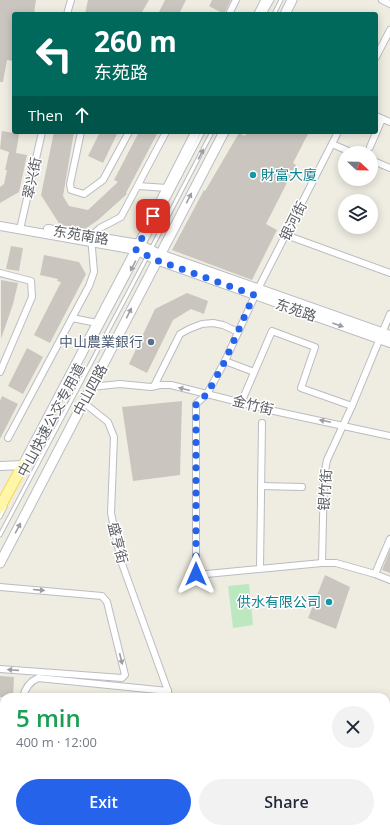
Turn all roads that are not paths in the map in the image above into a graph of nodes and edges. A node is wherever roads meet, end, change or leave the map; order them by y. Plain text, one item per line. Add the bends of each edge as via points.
1 (70, 0) edge
2 (236, 0) edge
3 (266, 0) edge
4 (272, 0) edge
5 (281, 0) edge
6 (292, 0) edge
7 (382, 0) edge
8 (390, 4) edge
9 (68, 12) edge
10 (230, 12) edge
11 (260, 12) edge
12 (265, 12) edge
13 (275, 12) edge
14 (286, 12) edge
15 (390, 30) edge
16 (378, 53) edge
17 (379, 117) edge
18 (390, 122) edge
19 (42, 134) edge
20 (81, 134) edge
21 (128, 134) edge
22 (165, 134) edge
23 (195, 134) edge
24 (202, 134) edge
25 (211, 134) edge
26 (223, 134) edge
27 (337, 134) edge
28 (374, 134) edge
29 (332, 144) junction
30 (370, 146) edge
31 (338, 147) edge
32 (378, 163) edge
33 (390, 168) edge
34 (138, 186) junction
35 (167, 188) junction
36 (0, 221) edge
37 (21, 225) junction
38 (0, 226) edge
39 (286, 235) junction
40 (91, 239) junction
41 (147, 252) junction
42 (0, 273) edge
43 (390, 273) edge
44 (256, 292) junction
45 (390, 314) edge
46 (72, 318) junction
47 (97, 323) junction
48 (238, 332) junction
49 (96, 336) dead end
50 (384, 336) edge
51 (390, 343) edge
52 (0, 353) edge
53 (7, 355) junction
54 (225, 361) junction
55 (81, 363) dead end
56 (0, 372) edge
57 (254, 372) junction
58 (154, 386) junction
59 (91, 387) junction
60 (207, 394) junction
61 (83, 402) junction
62 (241, 402) junction
63 (352, 406) junction
64 (262, 422) dead end
65 (343, 425) junction
66 (390, 436) edge
67 (8, 438) dead end
68 (34, 454) junction
69 (23, 465) junction
70 (0, 466) edge
71 (261, 486) junction
72 (302, 487) dead end
73 (11, 496) dead end
74 (4, 505) edge
75 (0, 517) edge
76 (0, 535) edge
77 (390, 539) edge
78 (0, 563) edge
79 (322, 564) junction
80 (260, 568) junction
81 (375, 574) junction
82 (390, 580) edge
83 (0, 587) edge
84 (0, 669) edge
85 (25, 693) edge
86 (160, 693) edge
87 (168, 693) edge

1 - 9 street
2 - 10 street
3 - 11 main road
4 - 12 lane
5 - 13 lane
6 - 14 main road
7 - 8 street
15 - 16 street
17 - 18 street
19 - 37 street, 翠兴街
20 - 21 street via 70,184 71,190 84,194 103,180
22 - 34 street
23 - 35 main road, 中山四路
24 - 41 lane, 中山快速公交专用道
41 -> 25 lane, 中山快速公交专用道
41 -> 26 main road, 中山四路
27 - 29 street, 银河街
28 - 30 street
29 - 31 street
29 - 39 street, 银河街
32 - 33 street
34 - 35 street
34 - 40 street via 121,217 100,228
35 - 41 main road, 中山四路
36 - 37 street, 东苑南路
37 - 40 street, 东苑南路
38 - 40 street, 东苑南路
39 - 43 street
39 - 44 street, 银河街
40 - 41 street, 东苑南路
40 - 46 street via 94,272
41 - 44 street, 东苑路
41 - 47 main road, 中山四路
41 -> 49 lane, 中山快速公交专用道
59 -> 41 main road, 中山四路
41 - 76 lane, 中山快速公交专用道
42 - 53 street via 31,281 32,297
44 - 48 street, 银河街
44 - 50 street, 东苑路
45 - 50 street, 银竹街
46 - 47 street
46 - 67 street
47 - 69 main road, 中山四路
48 - 54 street, 银河街
48 - 58 street via 213,323 202,324 180,334
50 - 51 street, 东苑路
50 - 63 street, 银竹街
52 - 53 street
53 - 56 street
54 - 57 street
54 - 60 street, 银河街
55 - 68 lane, 中山快速公交专用道
57 - 62 street
57 - 63 street via 272,331 315,347 301,388
58 - 59 street, 金竹街 via 120,384
60 -> 58 street, 金竹街 via 171,385
59 - 61 main road, 中山四路
60 - 62 street, 金竹街
60 - 80 street, 银河街 via 196,404 196,574
78 -> 61 main road, 中山四路
61 - 87 street, 盛亨街 via 108,422 114,437 111,513 121,561
65 -> 62 street, 金竹街
63 - 65 street, 银竹街
64 - 71 street
65 - 66 street, 金竹街
65 - 79 street, 银竹街 via 327,460 324,476
68 - 69 lane
68 - 73 lane, 中山快速公交专用道
69 - 70 street
69 - 74 main road, 中山四路
71 - 72 street
71 - 80 street
74 - 75 lane
77 - 81 street
79 - 80 street
79 - 81 street via 336,562
81 - 82 street
83 -> 84 street via 102,596 107,602 125,675 122,678
85 - 86 street via 32,680 38,678

